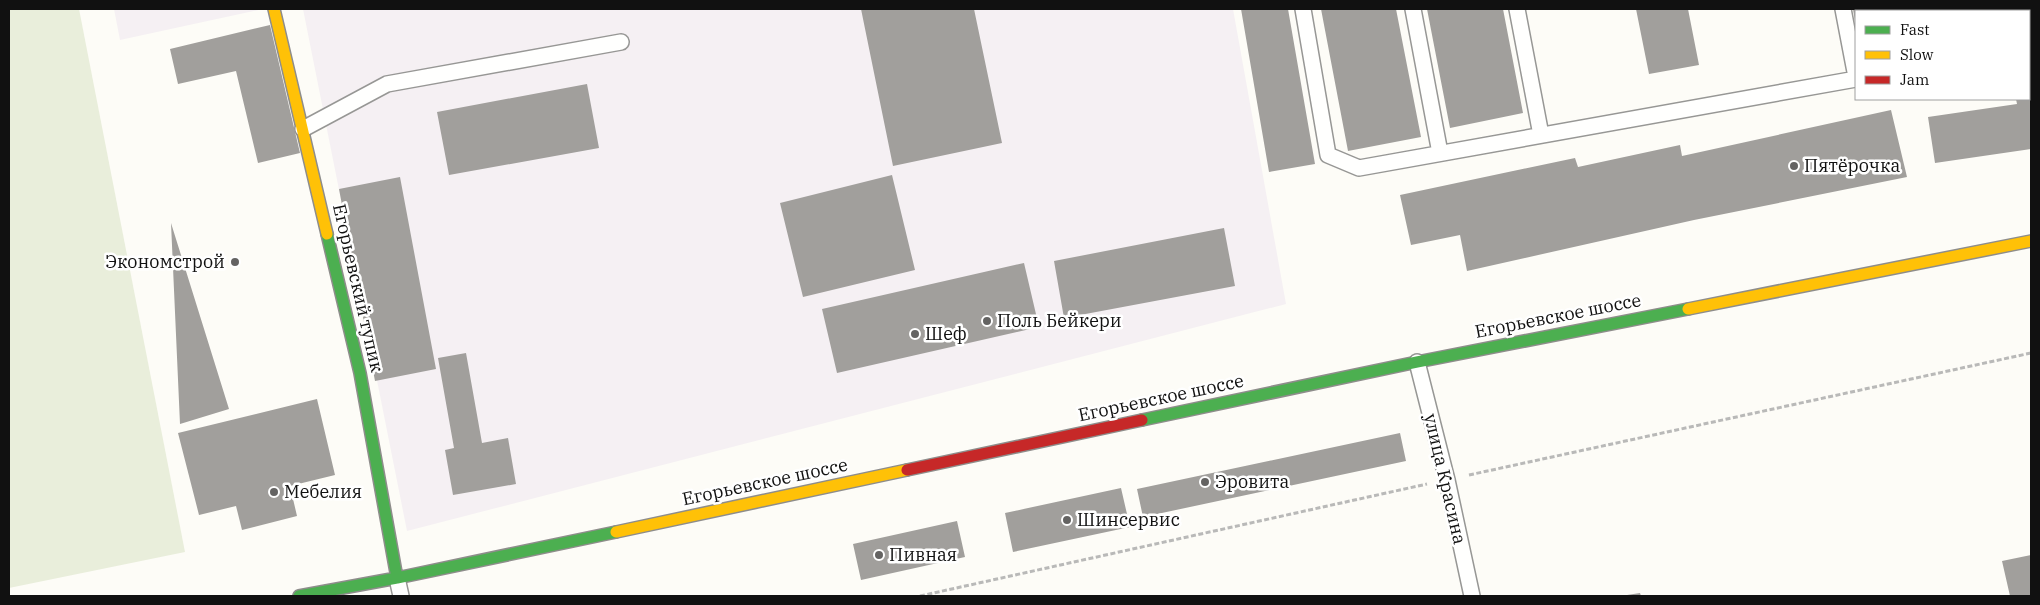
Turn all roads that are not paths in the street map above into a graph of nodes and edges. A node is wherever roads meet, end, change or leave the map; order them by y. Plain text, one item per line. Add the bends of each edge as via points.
1 (274, 9) edge
2 (1304, 9) edge
3 (1414, 9) edge
4 (1517, 9) edge
5 (1843, 9) edge
6 (621, 42) dead end
7 (1855, 73) edge
8 (1855, 78) edge
9 (303, 129) junction
10 (1541, 135) junction
11 (1440, 153) junction
12 (2031, 240) edge
13 (1417, 362) junction
14 (397, 578) junction
15 (299, 596) edge
16 (401, 596) edge
17 (1472, 596) edge

1 - 9 main road, Егорьевский тупик
2 - 11 lane via 1328,155 1359,168
3 - 11 lane
4 - 10 lane
5 - 7 lane
6 - 9 lane via 387,84
8 - 10 lane
9 - 14 main road, Егорьевский тупик via 360,374
10 - 11 lane
12 - 13 main road, Егорьевское шоссе
13 - 14 main road, Егорьевское шоссе
13 - 17 lane, улица Красина
14 - 15 main road, Егорьевское шоссе
14 - 16 lane

